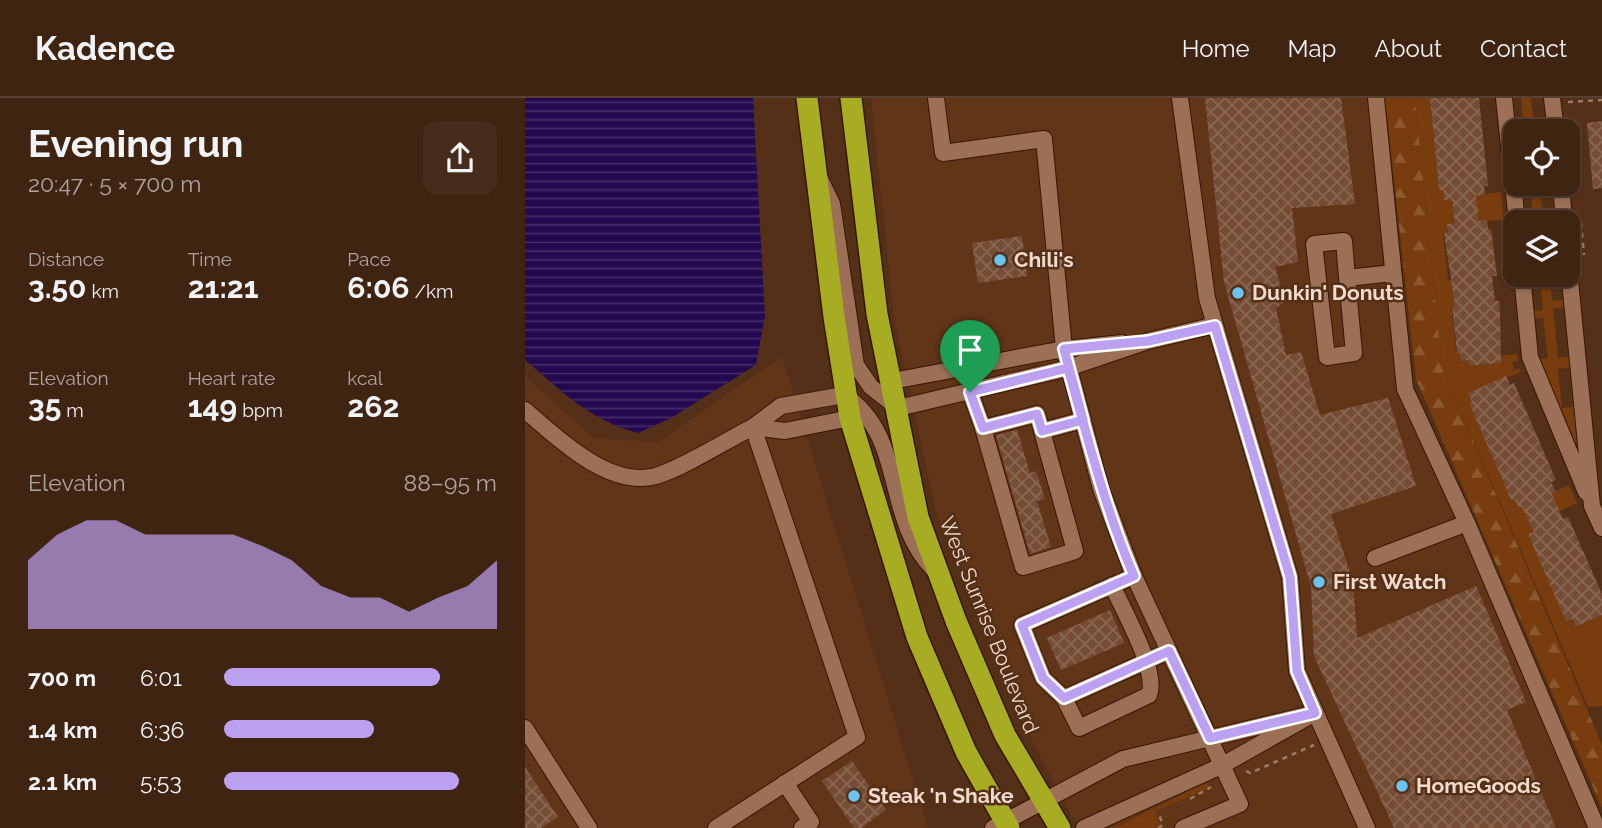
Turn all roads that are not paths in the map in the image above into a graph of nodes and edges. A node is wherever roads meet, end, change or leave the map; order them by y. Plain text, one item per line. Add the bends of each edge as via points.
1 (807, 98) edge
2 (851, 98) edge
3 (936, 98) edge
4 (1180, 98) edge
5 (1376, 98) edge
6 (1504, 98) edge
7 (1560, 100) edge
8 (1558, 119) edge
9 (815, 173) junction
10 (1516, 210) edge
11 (1393, 274) junction
12 (1347, 278) junction
13 (1523, 287) edge
14 (1571, 287) edge
15 (1215, 326) junction
16 (1148, 341) junction
17 (1064, 349) junction
18 (1068, 368) junction
19 (892, 381) junction
20 (970, 392) junction
21 (844, 395) junction
22 (898, 408) junction
23 (525, 410) edge
24 (850, 418) junction
25 (1083, 420) junction
26 (753, 427) junction
27 (983, 428) junction
28 (1042, 431) junction
29 (1592, 506) junction
30 (1467, 523) junction
31 (1602, 528) edge
32 (1375, 558) dead end
33 (939, 576) junction
34 (1134, 576) junction
35 (1112, 585) junction
36 (1169, 651) junction
37 (1146, 662) junction
38 (1064, 698) junction
39 (1315, 713) junction
40 (525, 727) edge
41 (1210, 738) junction
42 (1221, 766) junction
43 (785, 783) junction
44 (1044, 801) junction
45 (1003, 826) edge
46 (589, 828) edge
47 (716, 828) edge
48 (802, 828) edge
49 (1060, 828) edge
50 (1084, 828) edge
51 (1183, 828) edge
52 (1367, 828) edge
53 (1597, 828) edge

1 - 9 highway
2 - 19 highway, West Sunrise Boulevard via 877,314
3 - 17 street via 943,152 1044,139
4 - 15 street via 1207,298
5 - 11 street
6 - 10 street
7 - 8 street
9 - 21 highway
9 - 22 street via 832,204 856,365 871,387
11 - 12 street
11 - 30 street via 1405,388
12 - 12 street via 1354,353 1327,358 1314,244 1343,241
13 - 29 street via 1530,356 1538,382
14 - 29 street
15 - 16 street
15 - 39 street via 1290,577 1297,671
16 - 17 street
16 - 18 street
17 - 18 street
17 - 19 street
18 - 20 street
18 - 25 street
19 - 22 highway, West Sunrise Boulevard
20 - 22 street
20 - 27 street
21 - 24 highway
21 - 26 street via 781,406
21 - 33 street via 876,426 911,542
22 - 33 highway, West Sunrise Boulevard via 918,517
23 - 26 street via 577,455 619,475 654,476
24 - 26 street via 785,431
24 - 45 highway via 917,637
25 - 28 street
25 - 34 street via 1115,533
26 - 43 street via 857,737
27 - 28 street via 1037,414
27 - 28 street via 1023,567 1075,551
29 - 31 street
30 - 32 street
30 - 53 street
33 - 44 highway, West Sunrise Boulevard via 1005,735
34 - 35 street
34 - 36 street
35 - 37 street
35 - 38 street via 1022,625 1043,678
36 - 37 street
36 - 41 street
37 - 38 street
37 - 38 street via 1149,695 1079,728
39 - 41 street
39 - 42 street
39 - 52 street
40 - 46 street
41 - 42 street
41 - 44 street via 1123,759
42 - 50 street
42 - 51 street via 1240,804
43 - 47 street
43 - 48 street via 811,822
44 - 45 street
44 - 49 highway, West Sunrise Boulevard

